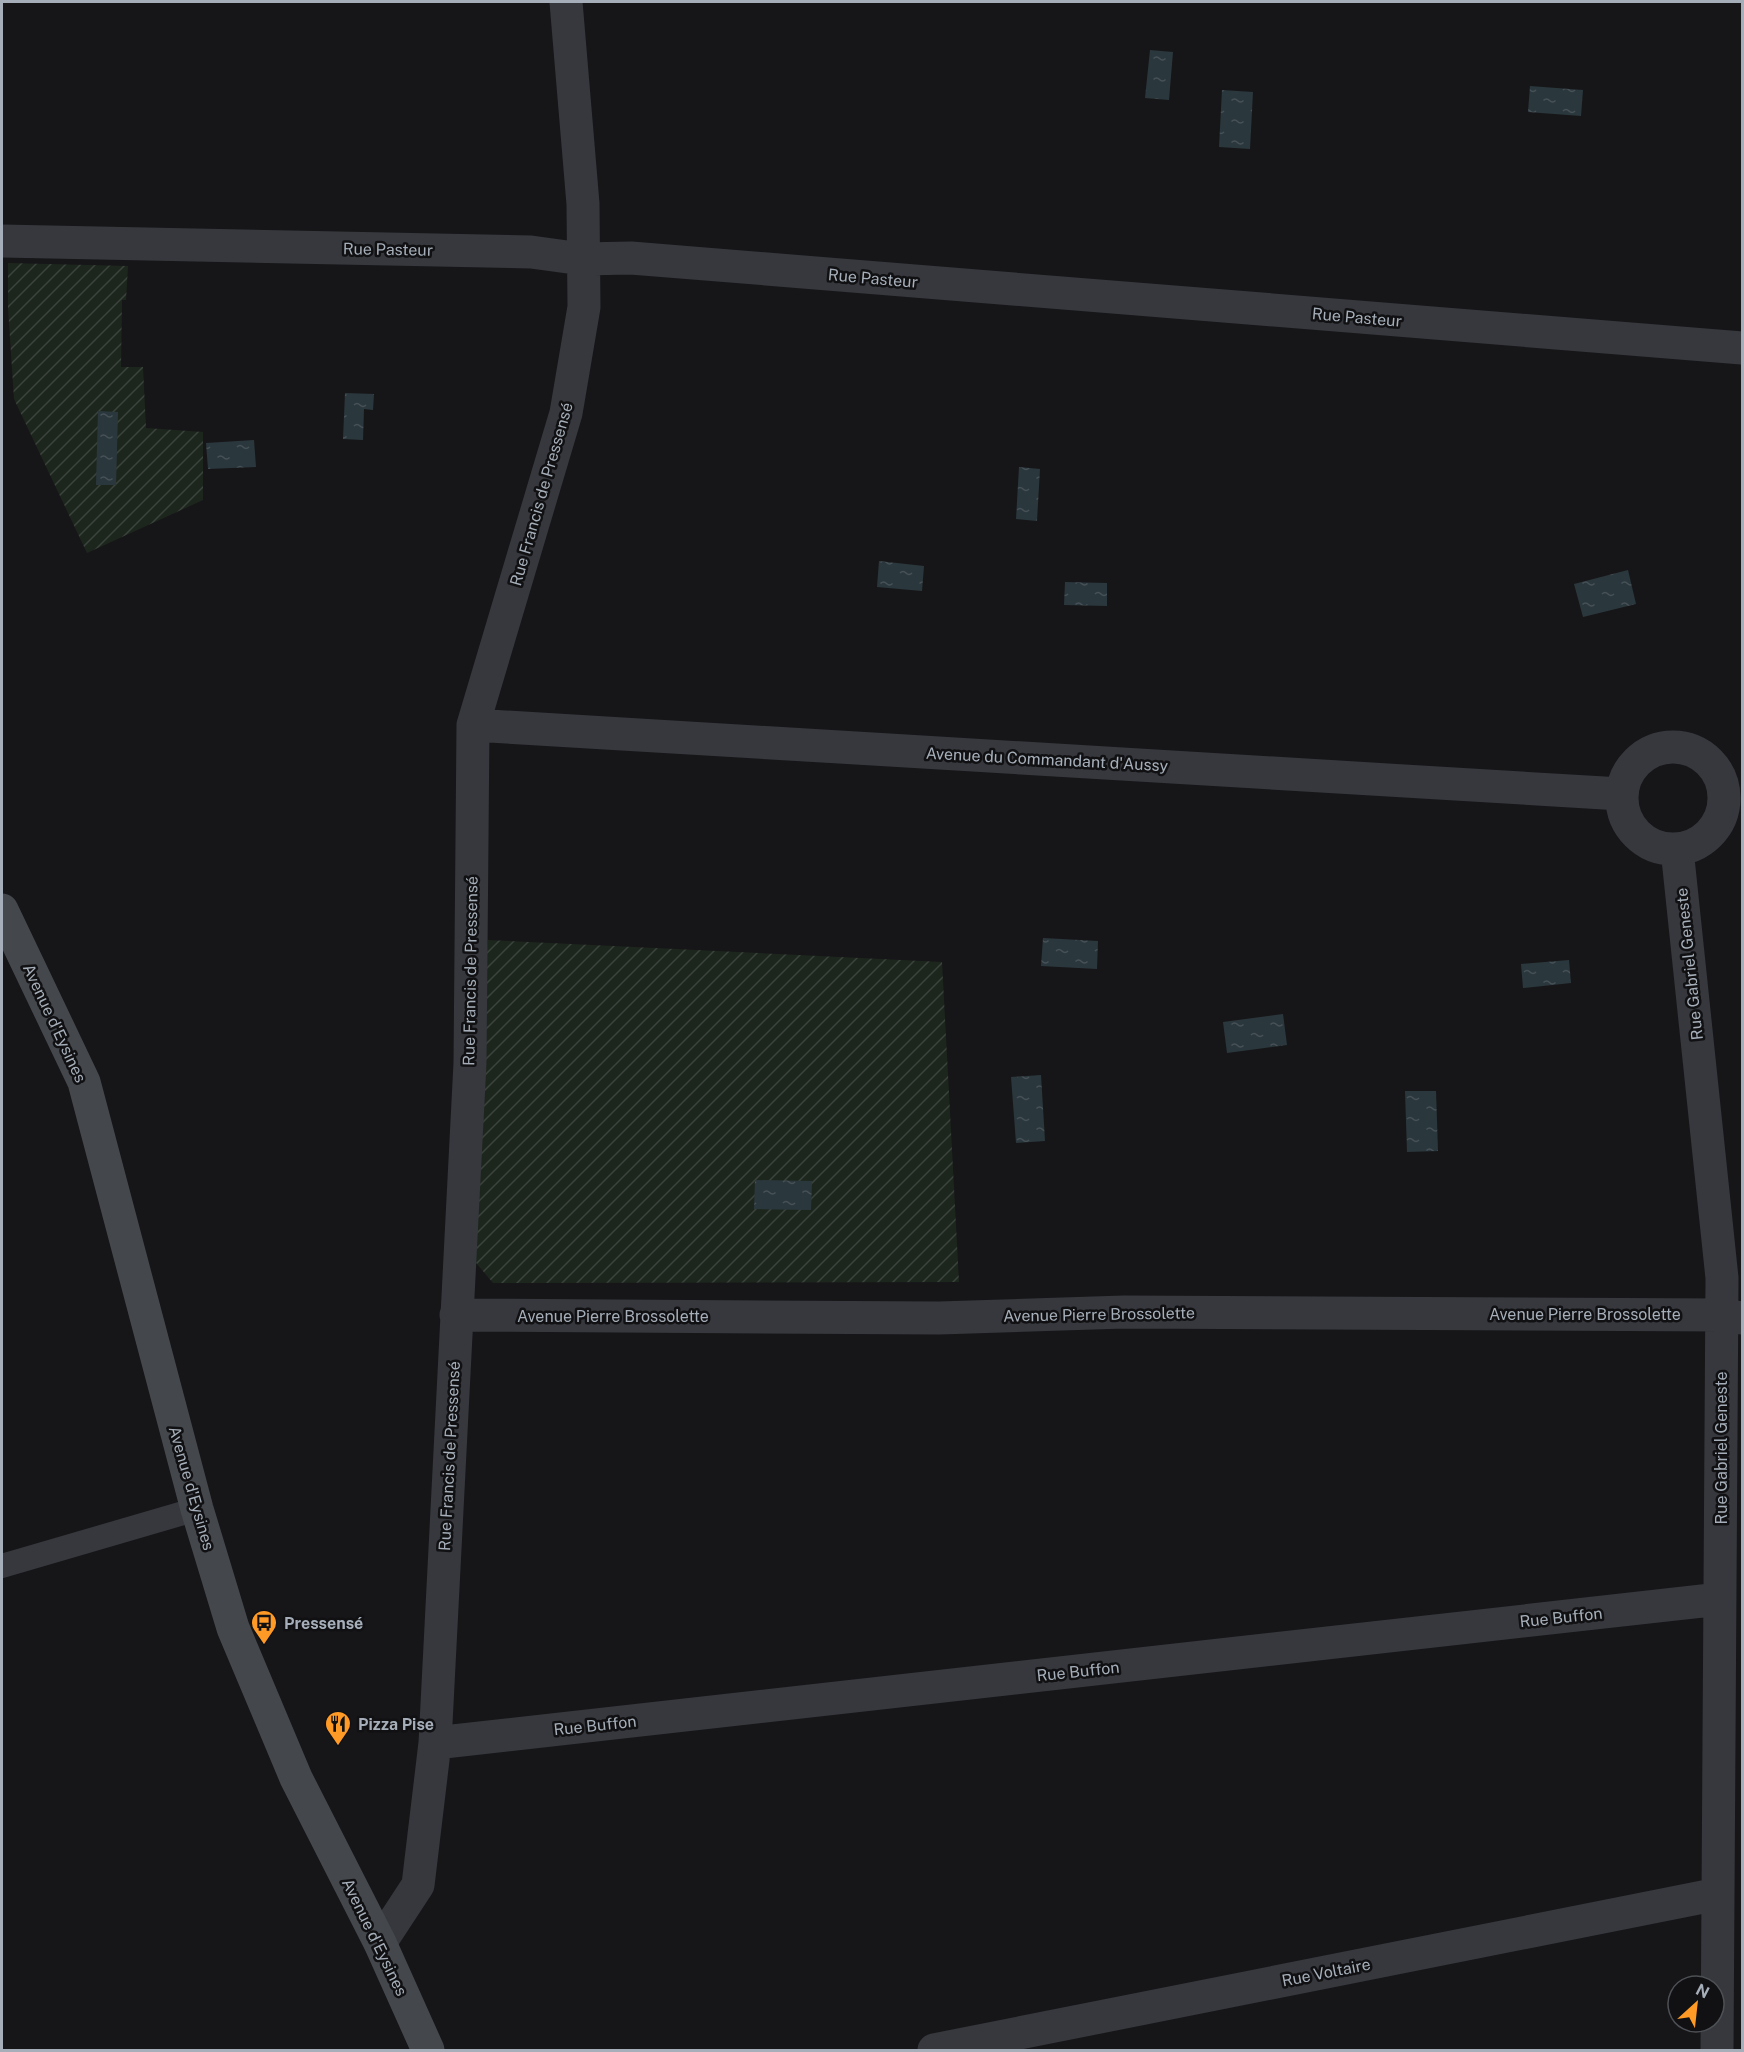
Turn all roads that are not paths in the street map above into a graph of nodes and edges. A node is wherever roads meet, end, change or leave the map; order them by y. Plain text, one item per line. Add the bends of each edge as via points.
1 (566, 2) edge
2 (2, 241) edge
3 (582, 259) junction
4 (1743, 348) edge
5 (473, 725) junction
6 (1621, 794) junction
7 (1733, 801) edge
8 (1677, 849) junction
9 (2, 910) edge
10 (456, 1315) junction
11 (1732, 1316) edge
12 (197, 1509) junction
13 (2, 1566) edge
14 (1720, 1599) junction
15 (435, 1743) junction
16 (1718, 1894) junction
17 (380, 1942) junction
18 (428, 2050) edge
19 (934, 2050) edge
20 (1717, 2050) edge

1 - 3 street, Rue Francis de Pressensé via 583,204
2 - 3 street, Rue Pasteur via 531,252
3 - 4 street, Rue Pasteur via 630,258
3 - 5 street, Rue Francis de Pressensé via 584,307 566,413
5 - 6 street, Avenue du Commandant d'Aussy
5 - 10 street, Rue Francis de Pressensé via 470,1063
6 - 7 street via 1636,762 1666,747 1684,747 1701,754 1714,766
6 - 8 street via 1623,812 1637,833 1659,847
7 - 8 street via 1704,839
8 - 11 street, Rue Gabriel Geneste via 1722,1278
9 - 12 street, Avenue d'Eysines via 84,1082
10 - 11 street, Avenue Pierre Brossolette via 939,1318 1124,1311
10 - 15 street, Rue Francis de Pressensé
11 - 14 street, Rue Gabriel Geneste
12 - 13 lane
12 - 17 street, Avenue d'Eysines via 233,1628 291,1767
14 - 15 street, Rue Buffon
14 - 16 street, Rue Gabriel Geneste
15 - 17 street, Rue Francis de Pressensé via 418,1885
16 - 19 street, Rue Voltaire
16 - 20 street, Rue Gabriel Geneste
17 - 18 street, Avenue d'Eysines

